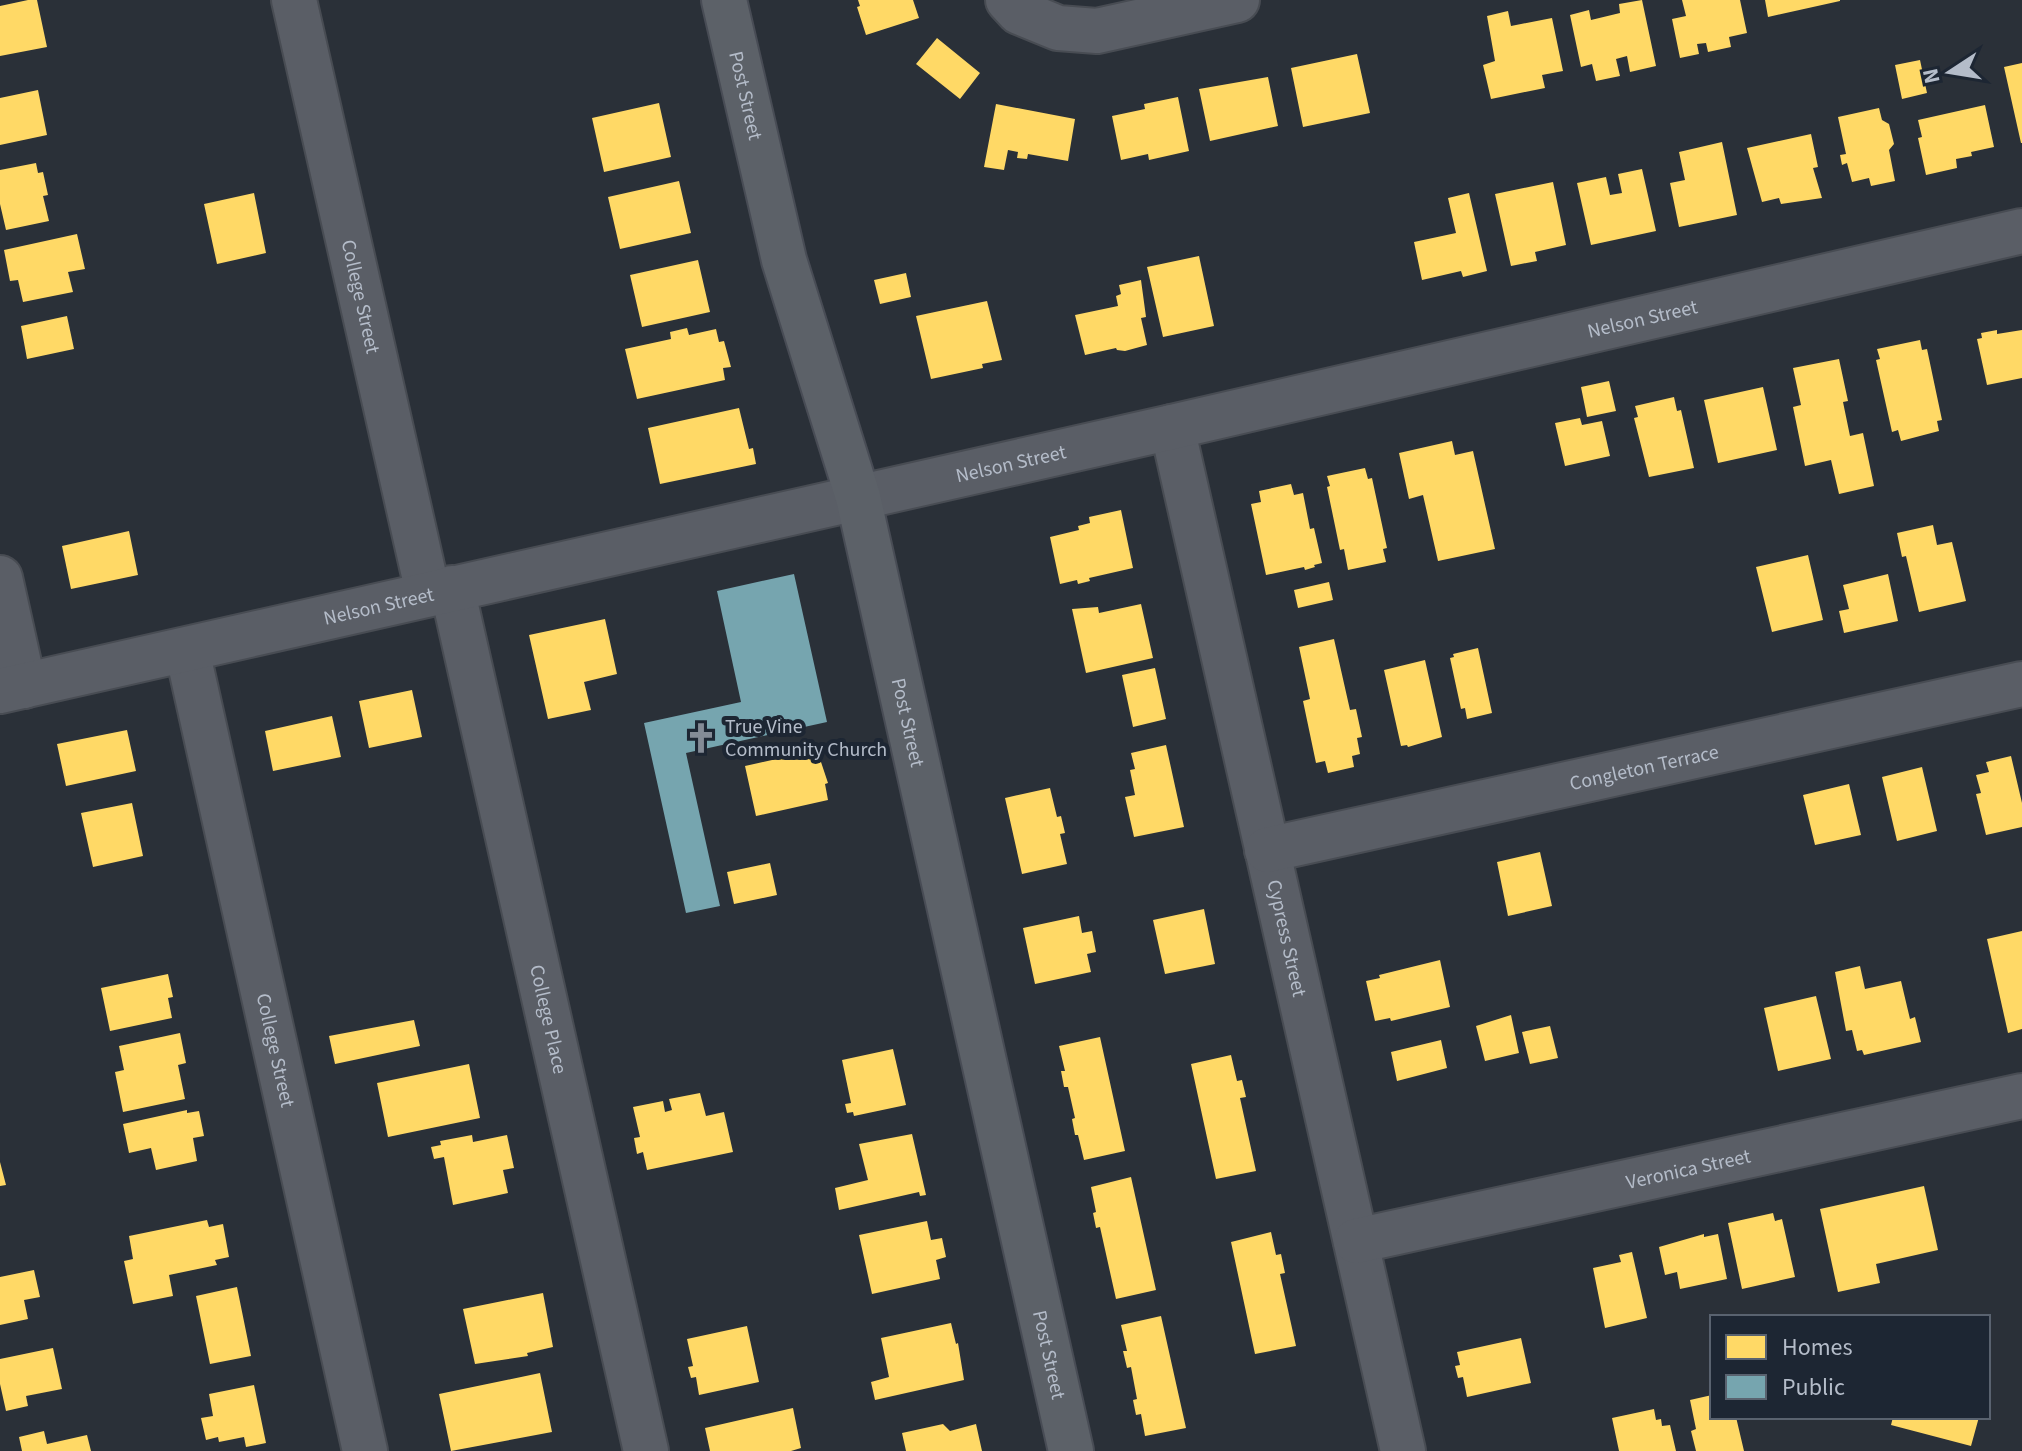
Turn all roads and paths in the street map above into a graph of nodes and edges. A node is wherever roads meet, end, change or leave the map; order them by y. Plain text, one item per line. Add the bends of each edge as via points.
1 (294, 0) edge
2 (724, 0) edge
3 (1008, 0) edge
4 (1237, 0) edge
5 (2022, 231) edge
6 (1172, 427) junction
7 (858, 497) junction
8 (0, 578) edge
9 (440, 591) junction
10 (187, 650) junction
11 (2022, 684) edge
12 (12, 688) edge
13 (1267, 850) junction
14 (2022, 1096) edge
15 (1356, 1241) junction
16 (365, 1451) edge
17 (646, 1451) edge
18 (1071, 1451) edge
19 (1403, 1451) edge

1 - 9 street, College Street
2 - 7 main road, Post Street via 784,260
3 - 4 street via 1019,12 1058,28 1097,31
5 - 6 street, Nelson Street
6 - 7 street, Nelson Street
6 - 13 street, Cypress Street
7 - 9 street, Nelson Street
7 - 18 main road, Post Street
8 - 12 street
9 - 10 street, Nelson Street
9 - 17 street, College Place
10 - 12 street, Nelson Street
10 - 16 street, College Street
11 - 13 street, Congleton Terrace
13 - 15 street, Cypress Street
14 - 15 street, Veronica Street
15 - 19 street, Cypress Street

